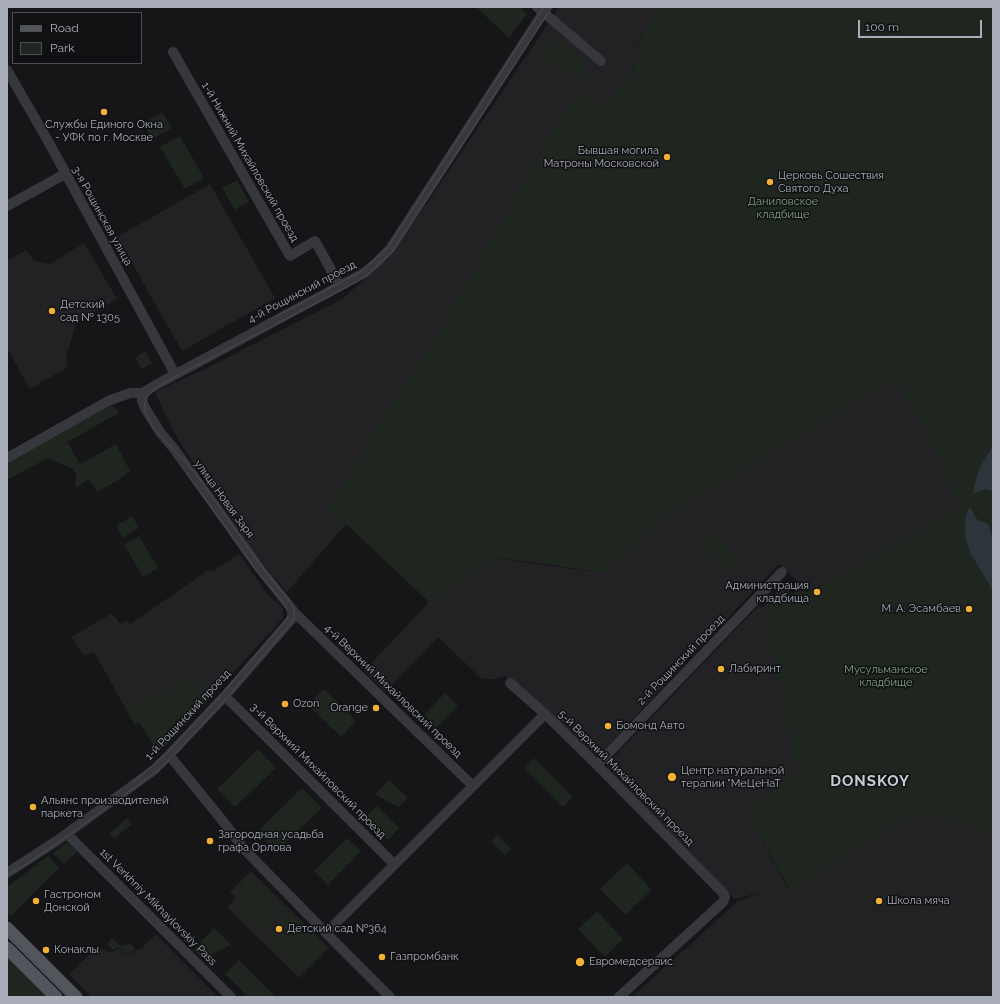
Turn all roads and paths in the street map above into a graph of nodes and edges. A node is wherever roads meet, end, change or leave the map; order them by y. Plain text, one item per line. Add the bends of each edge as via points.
1 (542, 9) edge
2 (173, 52) dead end
3 (601, 61) dead end
4 (7, 70) edge
5 (65, 174) junction
6 (7, 206) edge
7 (340, 286) junction
8 (175, 374) junction
9 (143, 393) junction
10 (8, 454) edge
11 (782, 572) dead end
12 (296, 614) junction
13 (510, 683) dead end
14 (224, 696) junction
15 (545, 714) junction
16 (169, 755) junction
17 (597, 765) junction
18 (473, 786) junction
19 (68, 834) junction
20 (394, 864) junction
21 (7, 873) edge
22 (7, 928) edge
23 (326, 933) junction
24 (7, 948) edge
25 (56, 997) edge
26 (76, 997) edge
27 (231, 997) edge
28 (390, 997) edge
29 (619, 997) edge

1 - 3 street
1 - 7 street, 4-й Рощинский проезд via 390,249 364,273
2 - 7 street, 1-й Нижний Михайловский проезд via 290,256 315,241
4 - 5 street, 3-я Рощинская улица
5 - 6 street
5 - 8 street, 3-я Рощинская улица
7 - 8 street, 4-й Рощинский проезд
8 - 9 street, 4-й Рощинский проезд
9 - 10 street, 4-й Рощинский проезд via 130,393 108,401
9 - 12 street, улица Новая Заря via 145,408 160,432
11 - 17 street, 2-й Рощинский проезд
12 - 14 street, 1-й Рощинский проезд
12 - 18 street, 4-й Верхний Михайловский проезд
13 - 15 street, 5-й Верхний Михайловский проезд
14 - 16 street, 1-й Рощинский проезд
14 - 20 street, 3-й Верхний Михайловский проезд
15 - 17 street, 5-й Верхний Михайловский проезд
15 - 18 street
16 - 19 street, 1-й Рощинский проезд via 154,770
16 - 23 street via 244,849
17 - 29 street, 5-й Верхний Михайловский проезд via 725,897 723,902
18 - 20 street
19 - 21 street, 1-й Рощинский проезд
19 - 27 street, 1st Verkhniy Mikhaylovskiy Pass
20 - 23 street
22 - 26 main road
23 - 28 street
24 - 25 main road

